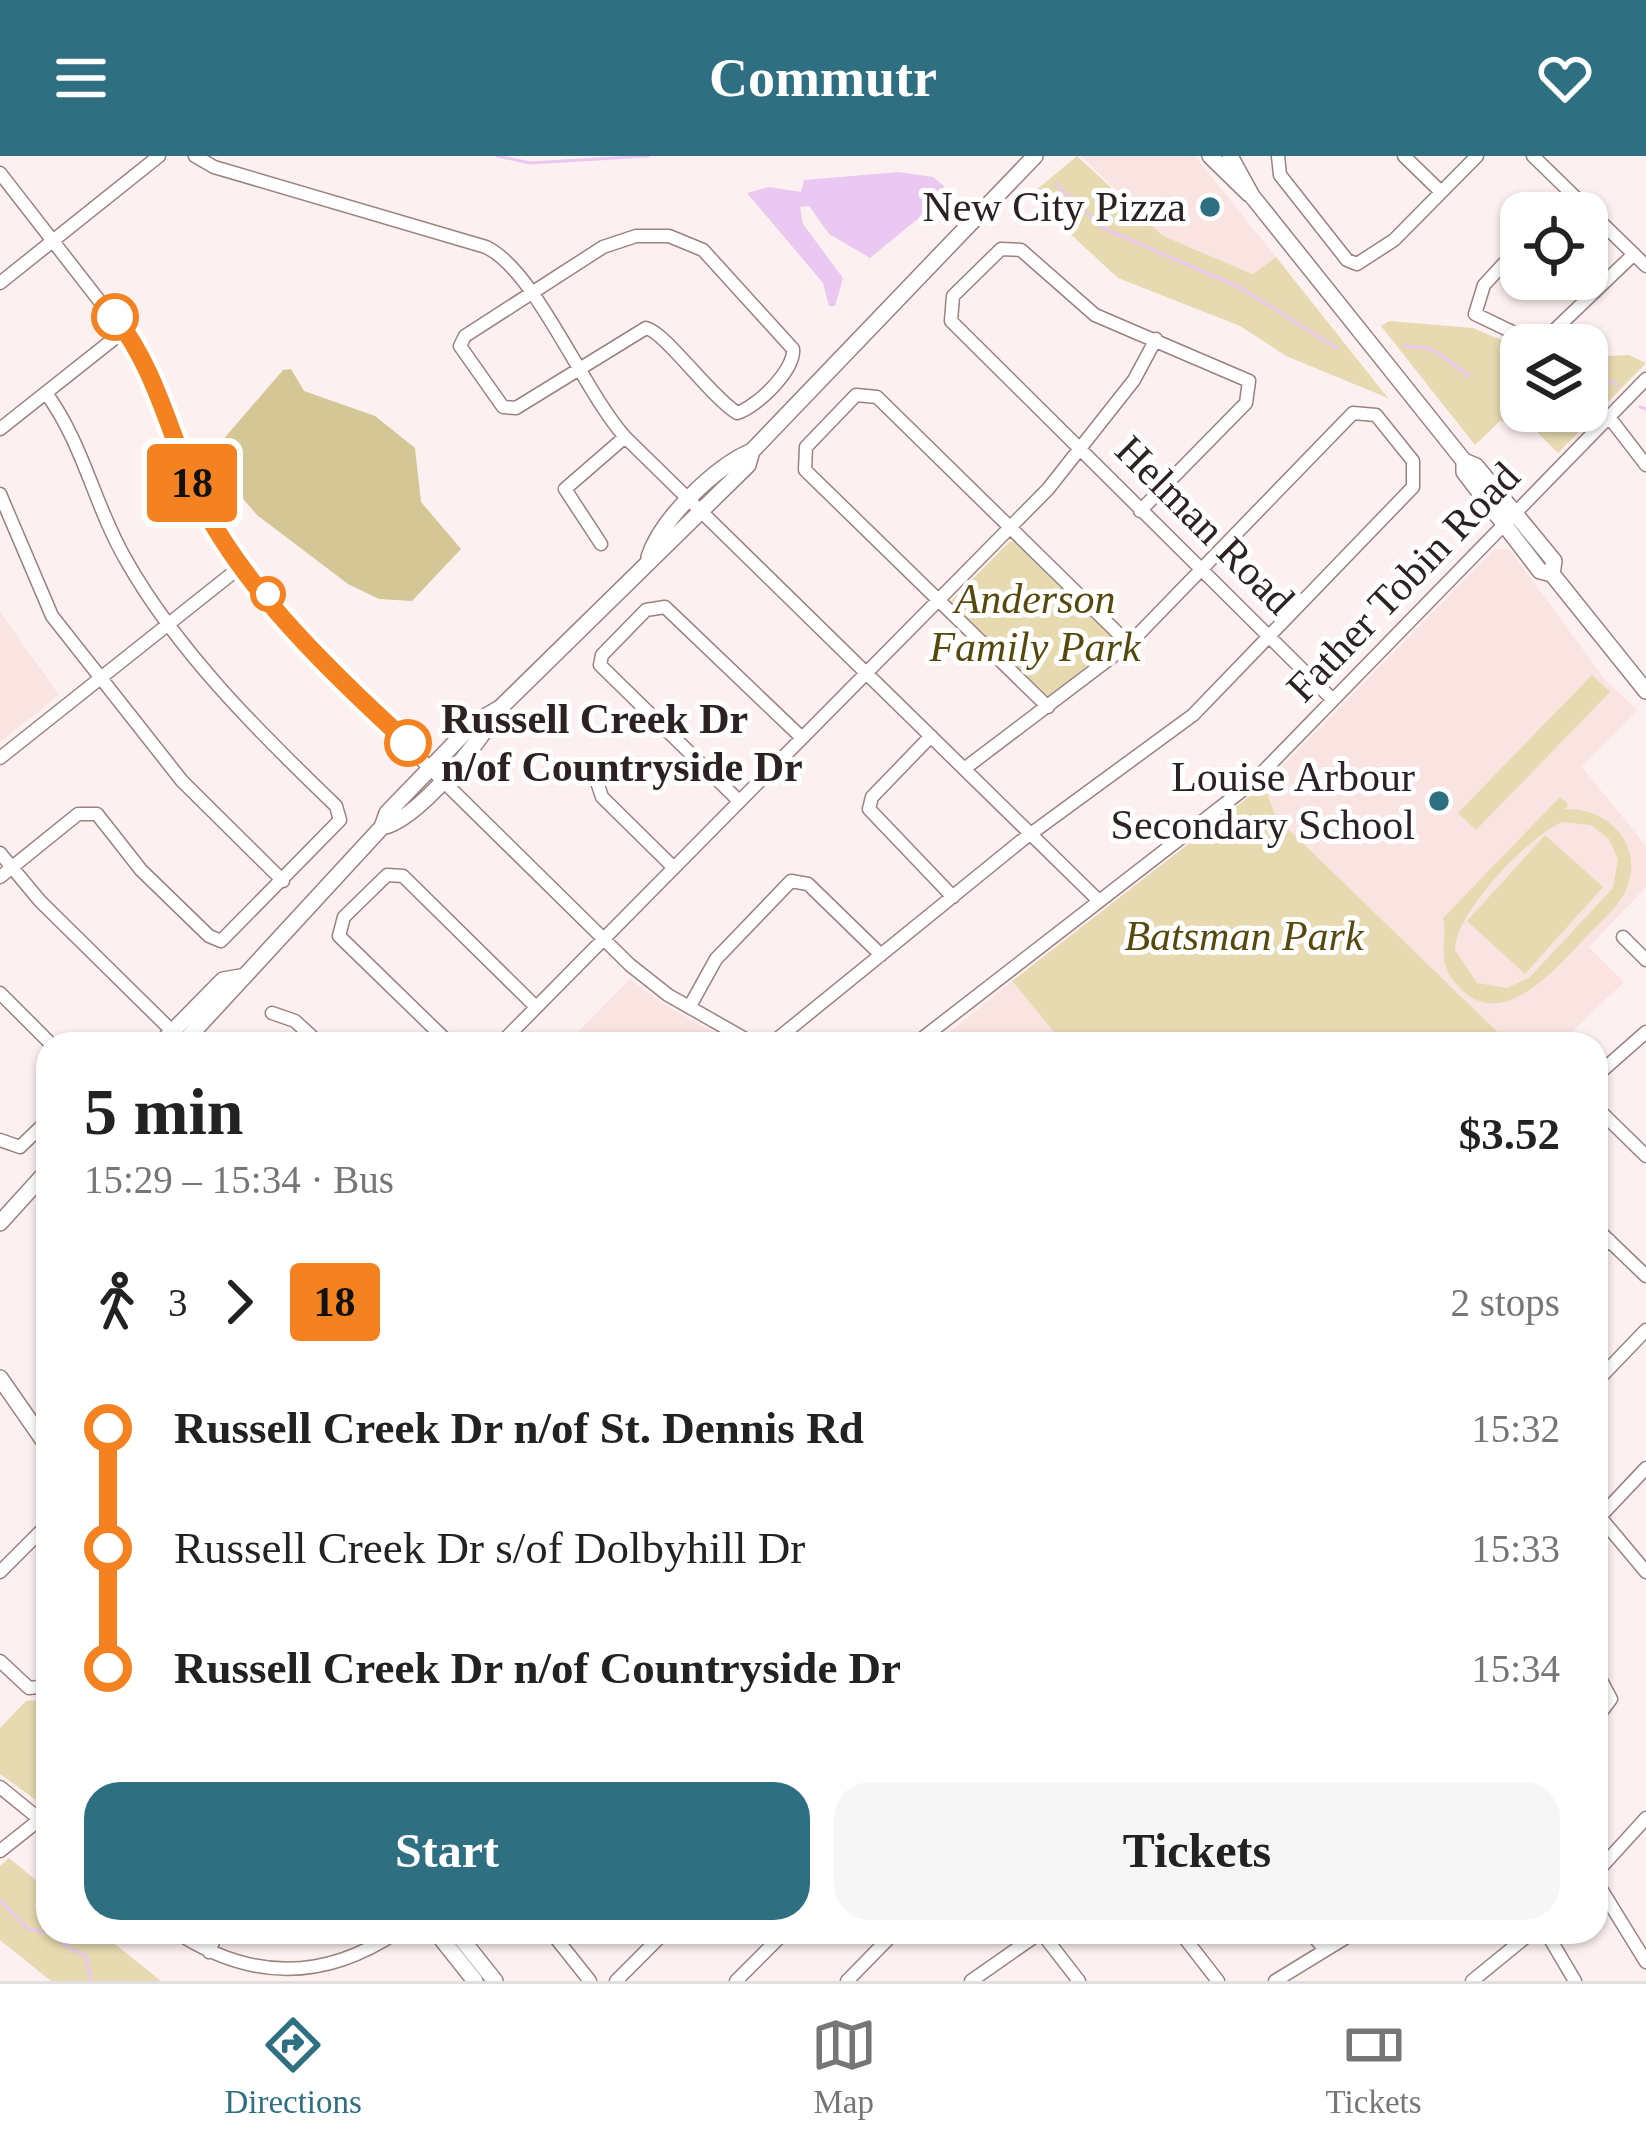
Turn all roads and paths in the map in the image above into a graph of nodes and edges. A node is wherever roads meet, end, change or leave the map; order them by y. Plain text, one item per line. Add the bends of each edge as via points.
1 (159, 156) edge
2 (195, 156) edge
3 (1052, 156) edge
4 (1210, 156) edge
5 (1230, 156) edge
6 (1278, 156) edge
7 (1404, 156) edge
8 (1477, 156) edge
9 (1533, 156) edge
10 (1034, 160) edge
11 (0, 173) edge
12 (1441, 192) junction
13 (1570, 192) edge
14 (1252, 196) junction
15 (1608, 229) edge
16 (54, 240) junction
17 (1634, 254) junction
18 (1646, 266) edge
19 (1500, 268) edge
20 (0, 283) edge
21 (530, 290) junction
22 (1561, 324) edge
23 (1500, 326) edge
24 (125, 330) junction
25 (1156, 339) junction
26 (574, 368) junction
27 (1646, 379) edge
28 (46, 393) junction
29 (1609, 417) junction
30 (0, 429) edge
31 (625, 437) junction
32 (1081, 448) junction
33 (1646, 465) edge
34 (0, 494) edge
35 (698, 505) junction
36 (1140, 511) junction
37 (1510, 520) junction
38 (1010, 527) junction
39 (601, 544) dead end
40 (244, 564) junction
41 (1201, 571) junction
42 (939, 600) junction
43 (171, 622) junction
44 (1268, 634) junction
45 (1129, 644) junction
46 (865, 671) junction
47 (100, 678) junction
48 (1646, 691) edge
49 (1333, 700) junction
50 (1048, 706) junction
51 (801, 736) junction
52 (931, 736) junction
53 (0, 758) edge
54 (964, 769) junction
55 (438, 772) junction
56 (596, 779) dead end
57 (738, 800) junction
58 (1031, 834) junction
59 (0, 853) edge
60 (674, 868) junction
61 (6, 872) edge
62 (283, 880) junction
63 (953, 897) junction
64 (1097, 899) junction
65 (1623, 937) dead end
66 (604, 939) junction
67 (1644, 953) edge
68 (881, 956) junction
69 (0, 993) edge
70 (690, 1006) junction
71 (536, 1007) junction
72 (272, 1013) dead end
73 (39, 1032) edge
74 (168, 1032) edge
75 (187, 1032) edge
76 (306, 1032) edge
77 (438, 1032) edge
78 (512, 1032) edge
79 (734, 1032) edge
80 (787, 1032) edge
81 (929, 1032) edge
82 (1646, 1032) edge
83 (1608, 1065) edge
84 (1608, 1120) edge
85 (36, 1132) edge
86 (0, 1141) edge
87 (1646, 1156) edge
88 (36, 1183) edge
89 (4, 1216) edge
90 (1609, 1240) edge
91 (1646, 1276) edge
92 (1646, 1330) edge
93 (1608, 1370) edge
94 (0, 1378) edge
95 (28, 1413) junction
96 (36, 1417) edge
97 (36, 1427) edge
98 (1646, 1468) edge
99 (1608, 1508) edge
100 (1608, 1530) edge
101 (36, 1535) edge
102 (0, 1572) edge
103 (1646, 1572) edge
104 (0, 1661) edge
105 (36, 1687) edge
106 (0, 1787) edge
107 (36, 1813) edge
108 (1646, 1818) edge
109 (36, 1826) edge
110 (0, 1851) edge
111 (1608, 1863) edge
112 (1608, 1897) edge
113 (196, 1944) edge
114 (212, 1944) edge
115 (380, 1944) edge
116 (446, 1944) edge
117 (466, 1944) edge
118 (561, 1944) edge
119 (653, 1944) edge
120 (772, 1944) edge
121 (883, 1944) edge
122 (1024, 1944) edge
123 (1050, 1944) edge
124 (1189, 1944) edge
125 (1319, 1944) edge
126 (1334, 1944) edge
127 (1517, 1944) edge
128 (1553, 1944) edge
129 (1324, 1950) junction
130 (209, 1952) junction
131 (1646, 1962) edge
132 (475, 1981) edge
133 (495, 1981) edge
134 (590, 1981) edge
135 (616, 1981) edge
136 (736, 1981) edge
137 (847, 1981) edge
138 (970, 1981) edge
139 (1079, 1981) edge
140 (1218, 1981) edge
141 (1275, 1981) edge
142 (1472, 1981) edge
143 (1575, 1981) edge

1 - 16 street
2 - 21 street via 485,247 516,267
3 - 10 main road
4 - 14 main road
5 - 14 main road
6 - 12 street via 1280,176 1357,264 1372,260
7 - 12 street
8 - 12 street
9 - 13 street
10 - 35 main road via 752,451 748,465
11 - 16 street
14 - 37 main road via 1464,461 1464,472
15 - 17 street
16 - 20 street
16 - 24 street
17 - 18 street
17 - 22 street
19 - 23 street via 1474,314
21 - 26 street
21 - 26 street via 465,336 464,357 507,409
21 - 26 street via 619,240 669,236 717,262 795,352 742,413 652,328
24 - 28 street
24 - 40 street via 153,379 195,490
25 - 32 street
25 - 32 street, Helman Road via 1082,308 1014,248 997,252 952,296 954,325
25 - 36 street via 1240,373 1250,392
26 - 31 street
27 - 29 street, Father Tobin Road
28 - 30 street
28 - 43 street via 73,431 120,550
29 - 33 street
29 - 37 street, Father Tobin Road
31 - 35 street
31 - 39 street via 565,489
32 - 36 street, Helman Road
32 - 38 street
34 - 47 street via 52,616
35 - 46 street
35 - 55 main road via 664,550 500,708 473,724
36 - 41 street, Helman Road
37 - 48 main road via 1540,571 1552,574
37 - 49 street, Father Tobin Road
38 - 42 street
38 - 42 street via 870,394 856,395 806,447 806,470
38 - 45 street
40 - 43 street
40 - 55 street via 316,656
41 - 44 street, Helman Road
41 - 44 street via 1348,417 1360,410 1376,415 1413,461 1416,481
41 - 45 street
42 - 46 street
42 - 50 street
43 - 47 street
43 - 62 street via 250,722 340,814
44 - 49 street, Helman Road
44 - 58 street via 1193,715
45 - 50 street
46 - 51 street
46 - 52 street
47 - 53 street
47 - 62 street via 182,781
49 - 64 street, Father Tobin Road via 1253,782
50 - 54 street
51 - 57 street
51 - 57 street via 664,607 646,610 600,664
52 - 54 street
52 - 63 street via 869,809
54 - 58 street
55 - 66 street
55 - 75 main road via 387,813 234,990
56 - 60 street via 602,797
57 - 60 street
58 - 63 street
58 - 64 street
59 - 61 street
60 - 66 street
61 - 62 street via 78,814 97,814 148,877 221,941
61 - 74 street
63 - 68 street
64 - 81 street, Father Tobin Road
65 - 67 street
66 - 70 street
66 - 71 street
68 - 70 street via 808,884 790,881 722,952
68 - 80 street
69 - 73 street
70 - 79 street
71 - 77 street via 403,876 387,875 344,917 340,936
71 - 78 street
72 - 76 street
82 - 83 street
84 - 87 street
85 - 86 street via 20,1147
88 - 89 main road
90 - 91 street
92 - 93 street
94 - 95 main road
95 - 96 main road
95 - 97 main road
98 - 99 street
100 - 103 street
101 - 102 street
104 - 105 street
106 - 107 street
108 - 111 street
109 - 110 street
112 - 131 street
113 - 130 street
114 - 130 street
115 - 130 street via 351,1965 314,1976 277,1976
116 - 132 main road
117 - 133 main road
118 - 134 street
119 - 135 street
120 - 136 street
121 - 137 street
122 - 138 street
123 - 139 street
124 - 140 street
125 - 129 street
126 - 129 street
127 - 142 street
128 - 143 street
129 - 141 street

